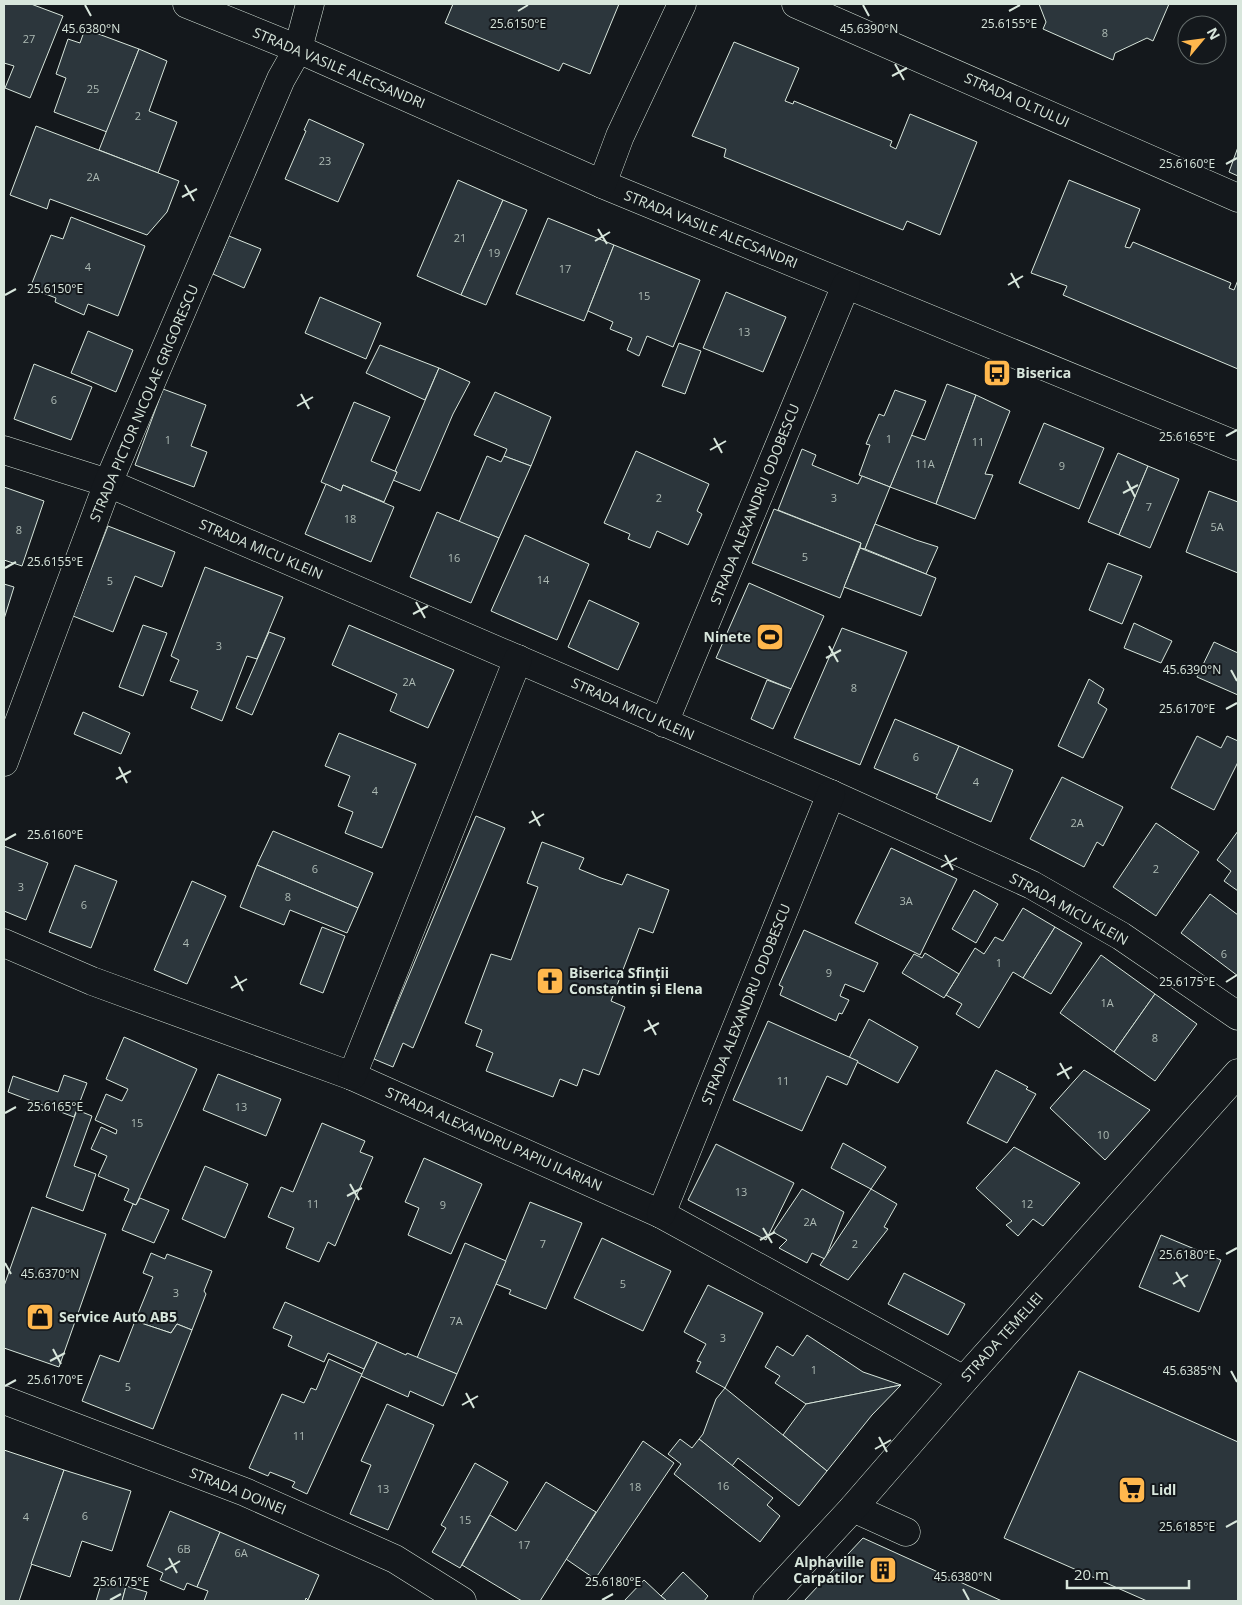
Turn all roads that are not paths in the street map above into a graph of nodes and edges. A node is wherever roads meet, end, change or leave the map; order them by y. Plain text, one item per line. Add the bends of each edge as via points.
1 (186, 4) edge
2 (310, 4) edge
3 (682, 4) edge
4 (796, 4) edge
5 (298, 49) junction
6 (602, 184) junction
7 (1238, 198) edge
8 (846, 285) junction
9 (1238, 446) edge
10 (4, 450) edge
11 (108, 483) junction
12 (518, 659) junction
13 (664, 723) junction
14 (4, 762) edge
15 (831, 794) junction
16 (4, 943) edge
17 (1238, 1016) edge
18 (1238, 1073) edge
19 (352, 1076) junction
20 (661, 1214) junction
21 (964, 1380) junction
22 (4, 1400) edge
23 (853, 1508) junction
24 (906, 1532) dead end
25 (462, 1601) edge
26 (767, 1601) edge

1 - 5 street, STRADA VASILE ALECSANDRI
2 - 5 street, STRADA PICTOR NICOLAE GRIGORESCU
3 - 6 street via 620,136
4 - 7 street, STRADA OLTULUI
5 - 6 street, STRADA VASILE ALECSANDRI
5 - 11 street, STRADA PICTOR NICOLAE GRIGORESCU via 281,79
6 - 8 street, STRADA VASILE ALECSANDRI
8 - 9 street, STRADA VASILE ALECSANDRI
8 - 13 street, STRADA ALEXANDRU ODOBESCU
10 - 11 street, STRADA MICU KLEIN
11 - 12 street, STRADA MICU KLEIN
11 - 14 street, STRADA PICTOR NICOLAE GRIGORESCU
12 - 13 street, STRADA MICU KLEIN
12 - 19 street
13 - 15 street, STRADA MICU KLEIN
15 - 17 street, STRADA MICU KLEIN via 1032,885 1121,936
15 - 20 street, STRADA ALEXANDRU ODOBESCU
16 - 19 street, STRADA ALEXANDRU PAPIU ILARIAN via 92,981
18 - 21 street, STRADA TEMELIEI
19 - 20 street, STRADA ALEXANDRU PAPIU ILARIAN
20 - 21 street, STRADA ALEXANDRU PAPIU ILARIAN
21 - 23 street, STRADA TEMELIEI
22 - 25 street, STRADA DOINEI via 246,1492 395,1559
23 - 24 street
23 - 26 street, STRADA TEMELIEI

